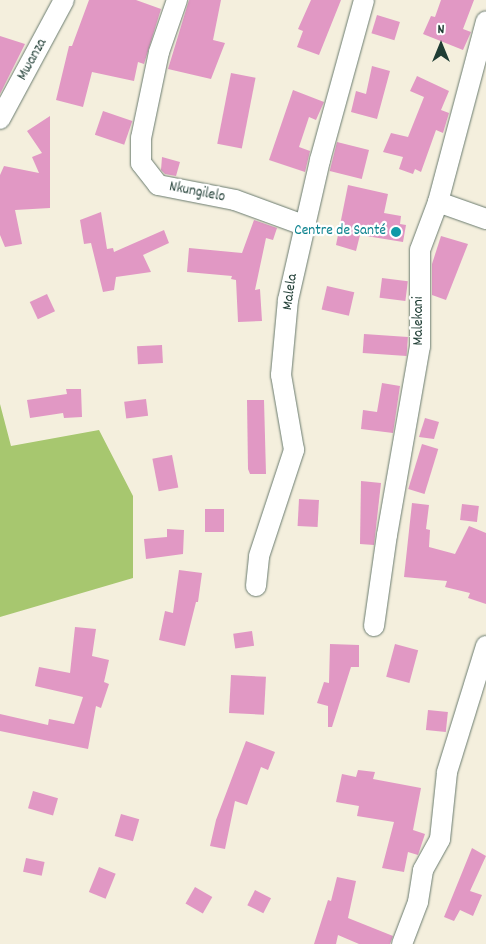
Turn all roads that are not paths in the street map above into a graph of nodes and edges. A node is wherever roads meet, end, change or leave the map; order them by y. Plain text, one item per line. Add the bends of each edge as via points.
1 (64, 0) edge
2 (177, 0) edge
3 (364, 0) edge
4 (486, 21) edge
5 (0, 118) edge
6 (438, 202) junction
7 (486, 219) edge
8 (306, 226) junction
9 (256, 586) dead end
10 (374, 626) dead end
11 (486, 646) edge
12 (402, 944) edge

1 - 5 street, Mwanza
2 - 8 street, Nkungilelo via 159,52 141,138 141,163 158,185 235,200
3 - 8 street, Malela via 320,160
4 - 6 street, Malekani
6 - 7 street
6 - 10 street, Malekani via 420,250 420,346
8 - 9 street, Malela via 288,300 281,375 294,450 259,556
11 - 12 street via 447,772 440,839 423,870 418,902

